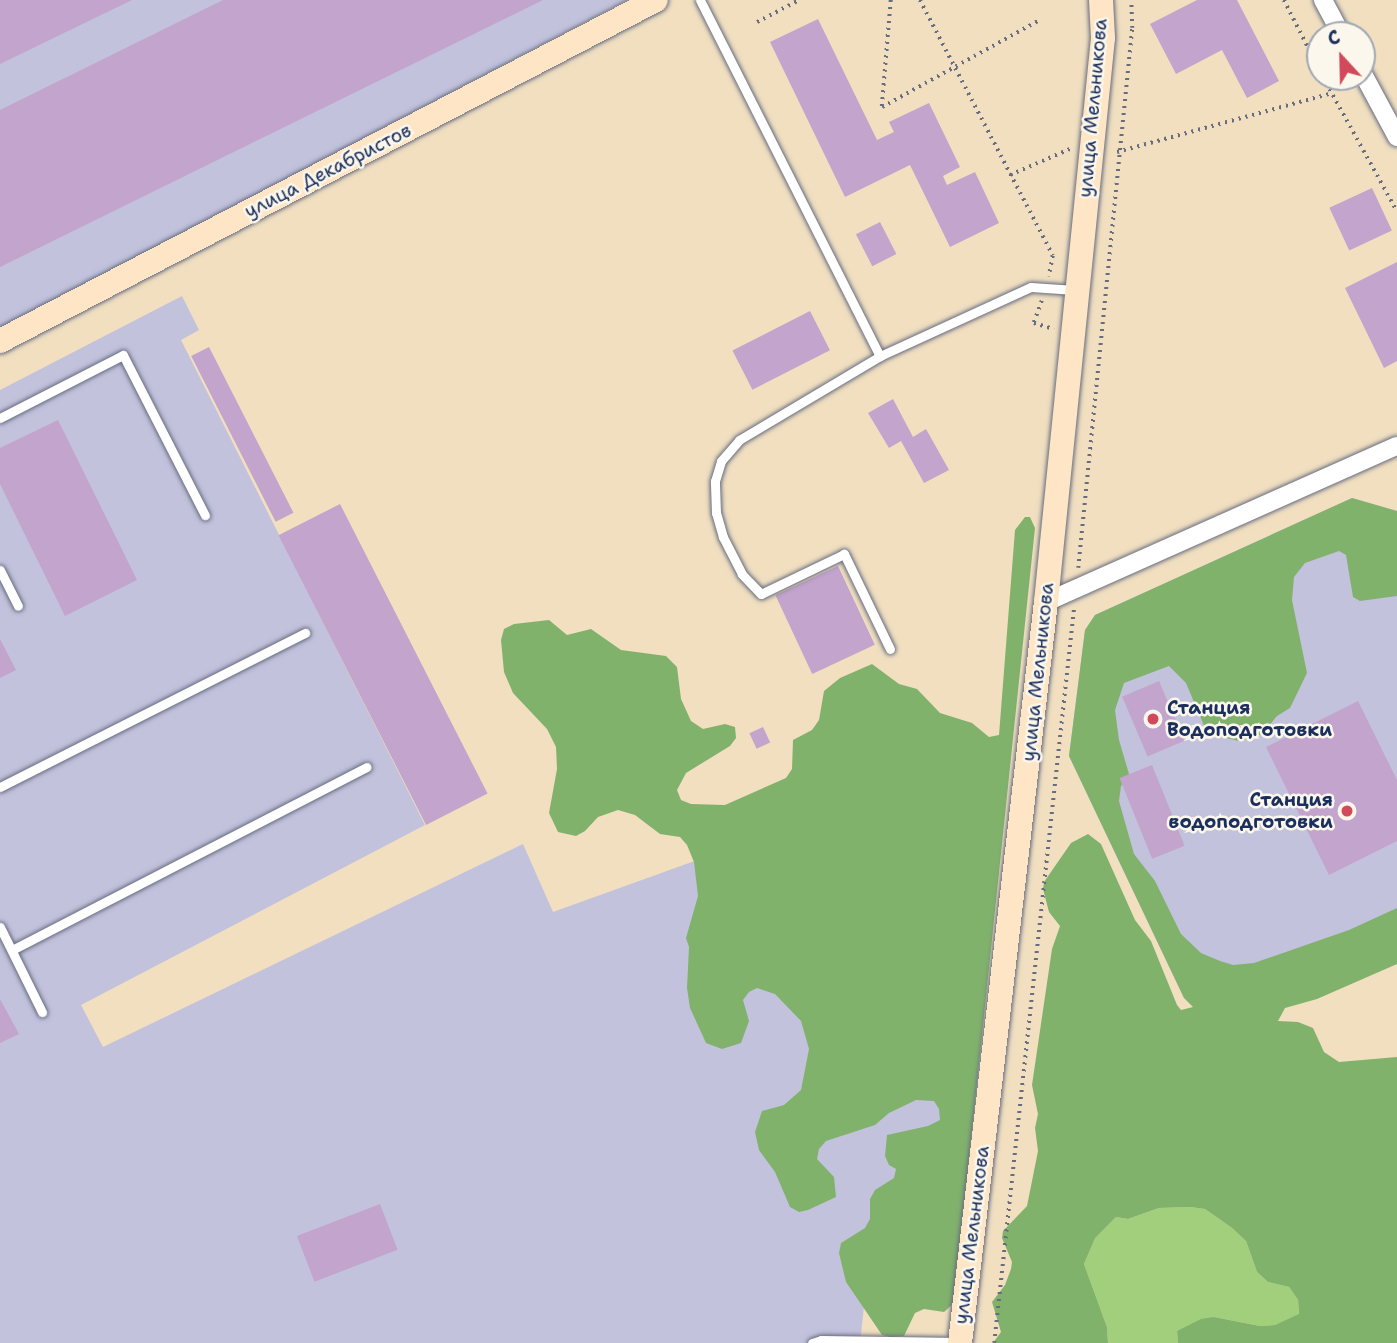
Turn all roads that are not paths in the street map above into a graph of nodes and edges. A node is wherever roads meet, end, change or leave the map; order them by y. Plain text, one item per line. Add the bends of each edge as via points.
1 (656, 0) edge
2 (701, 0) edge
3 (1101, 0) edge
4 (1324, 0) edge
5 (1335, 21) edge
6 (1372, 91) edge
7 (1397, 137) edge
8 (1075, 289) junction
9 (0, 341) edge
10 (880, 356) junction
11 (0, 418) edge
12 (1397, 446) edge
13 (205, 515) dead end
14 (0, 570) edge
15 (1046, 601) junction
16 (18, 606) dead end
17 (305, 633) dead end
18 (890, 649) dead end
19 (367, 766) dead end
20 (0, 787) edge
21 (0, 927) edge
22 (12, 950) junction
23 (42, 1012) dead end
24 (812, 1343) edge
25 (960, 1343) edge

1 - 9 street, улица Декабристов
2 - 10 lane
3 - 8 street, улица Мельникова via 1103,38
4 - 5 street
6 - 7 street
8 - 10 lane via 1031,287
8 - 15 street, улица Мельникова
10 - 18 lane via 739,440 721,461 715,481 716,513 742,574 761,594 844,554
11 - 13 lane via 123,355
12 - 15 street
14 - 16 lane
15 - 25 street, улица Мельникова
17 - 20 lane
19 - 22 lane
21 - 22 lane
22 - 23 lane
24 - 25 lane

